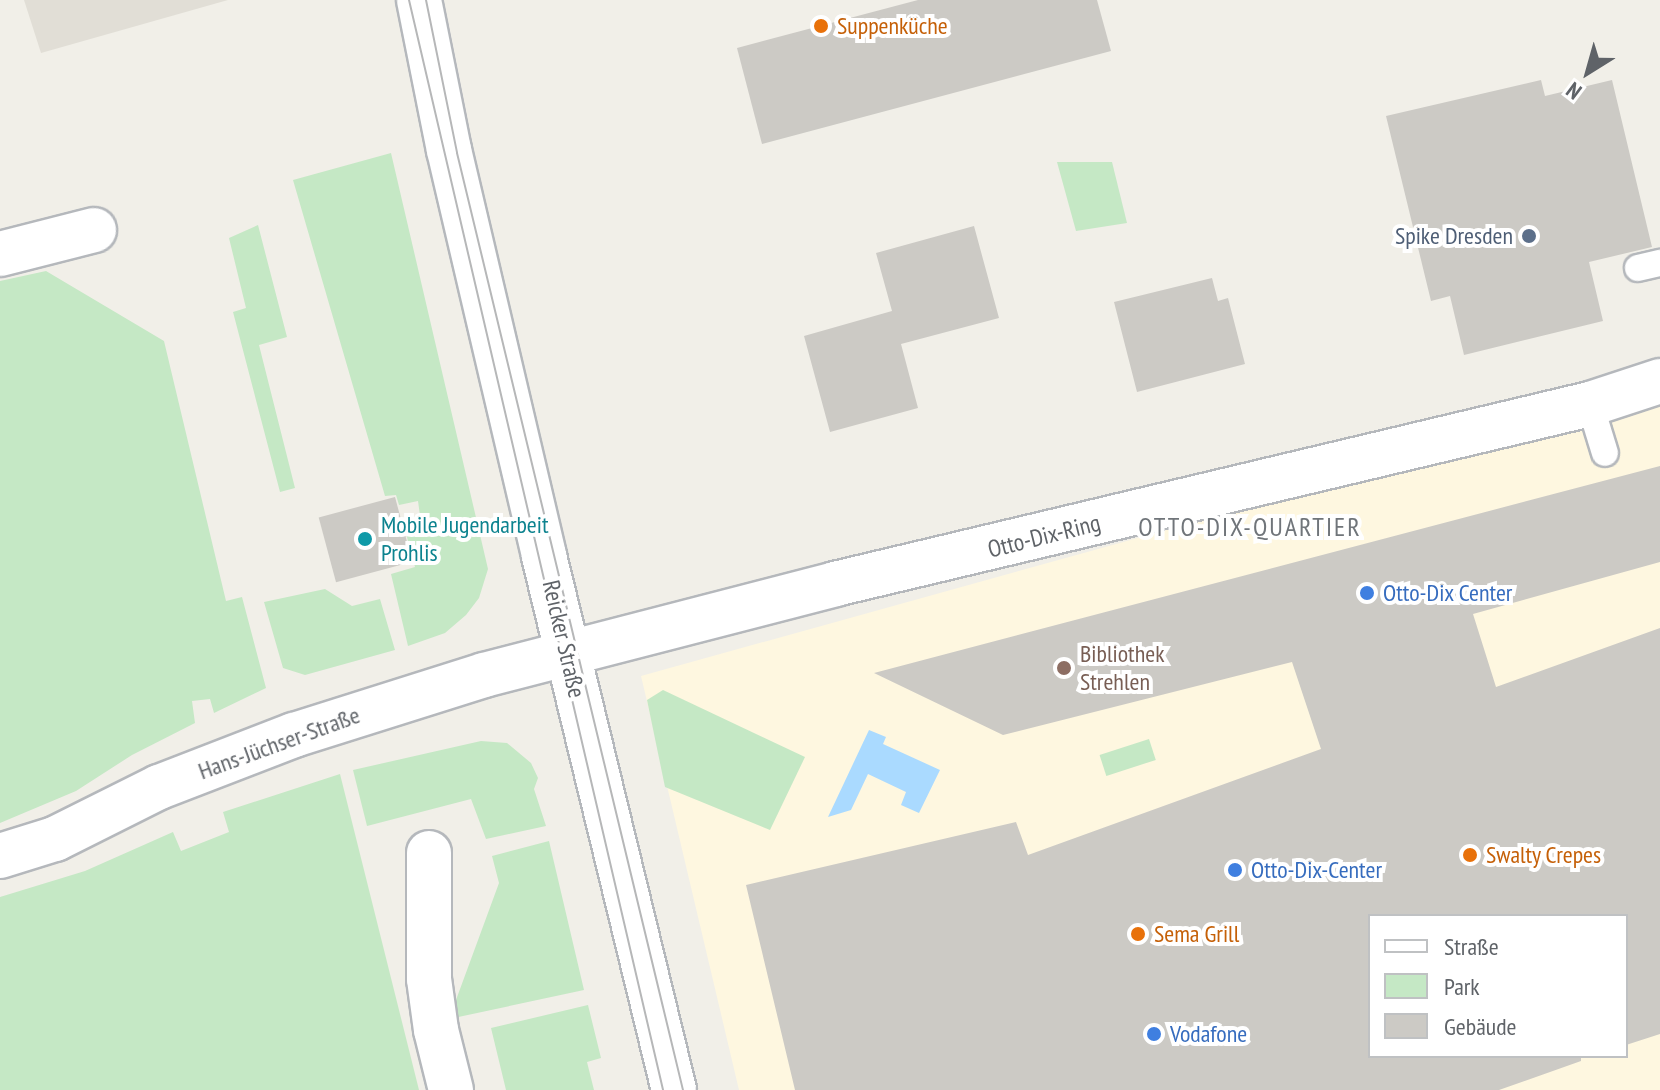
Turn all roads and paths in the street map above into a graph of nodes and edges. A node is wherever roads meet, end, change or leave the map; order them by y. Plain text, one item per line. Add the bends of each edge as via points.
1 (419, 0) edge
2 (94, 230) dead end
3 (0, 254) edge
4 (1660, 381) edge
5 (1590, 404) junction
6 (1605, 453) dead end
7 (567, 652) junction
8 (429, 853) dead end
9 (0, 856) edge
10 (451, 1090) edge
11 (674, 1090) edge

1 - 7 street, Reicker Straße
2 - 3 street
4 - 5 street, Otto-Dix-Ring
5 - 6 lane
5 - 7 street, Otto-Dix-Ring
7 - 9 street, Hans-Jüchser-Straße via 294,735 159,787 55,839
7 - 11 street, Reicker Straße
8 - 10 street via 429,979

